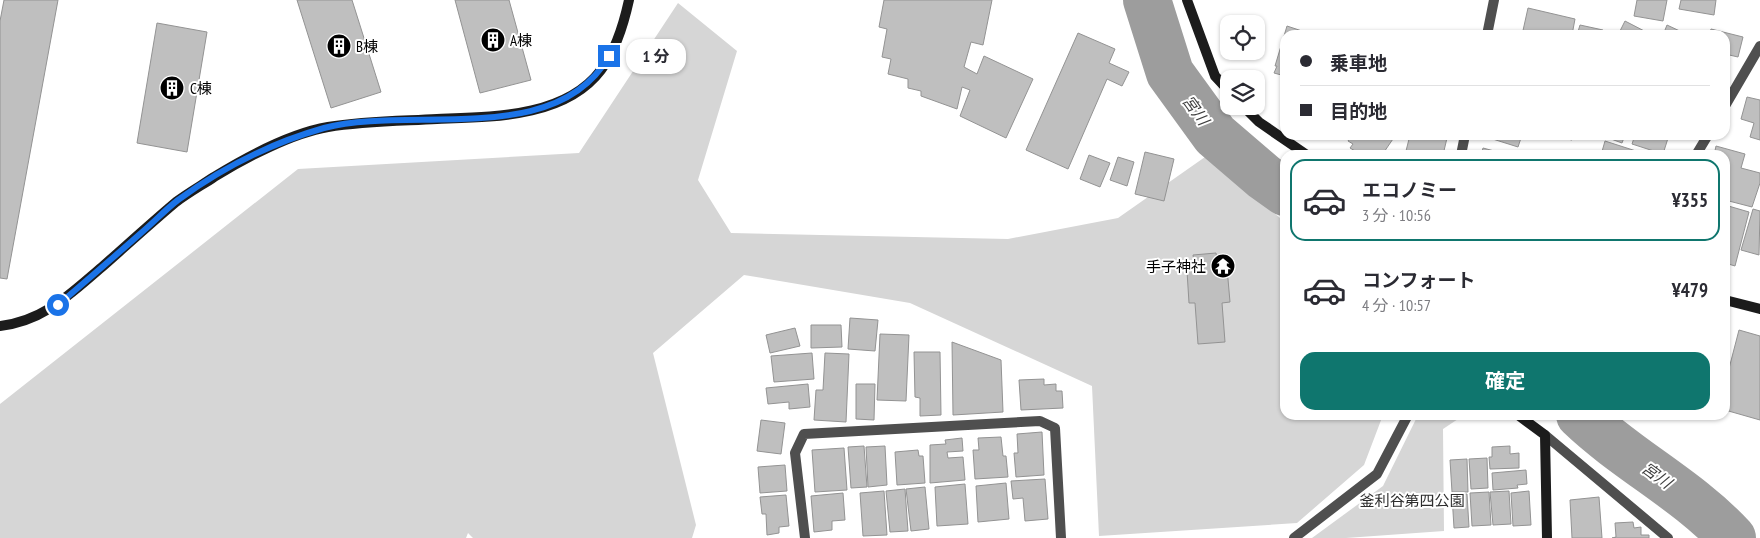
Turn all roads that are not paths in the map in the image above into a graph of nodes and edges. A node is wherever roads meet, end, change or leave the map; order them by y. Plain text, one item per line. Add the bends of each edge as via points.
1 (630, 0) edge
2 (1187, 0) edge
3 (1494, 0) edge
4 (1488, 30) edge
5 (1760, 46) edge
6 (1220, 81) edge
7 (1730, 97) edge
8 (1252, 115) edge
9 (1280, 136) edge
10 (1285, 140) edge
11 (1300, 150) edge
12 (1730, 301) edge
13 (1760, 309) edge
14 (0, 326) edge
15 (1405, 420) edge
16 (1525, 420) edge
17 (1545, 435) junction
18 (805, 538) edge
19 (1061, 538) edge
20 (1294, 538) edge
21 (1547, 538) edge
22 (1668, 538) edge

1 - 14 street via 616,43 601,70 583,88 558,102 525,113 493,117 365,122 326,128 268,148 245,158 178,201 58,305 33,319
2 - 6 street via 1215,76
3 - 4 street
5 - 7 street
8 - 9 street
10 - 11 street
12 - 13 street
15 - 20 street via 1377,474
16 - 17 street
17 - 21 street
17 - 22 street
18 - 19 street via 795,453 804,434 1040,421 1054,428

